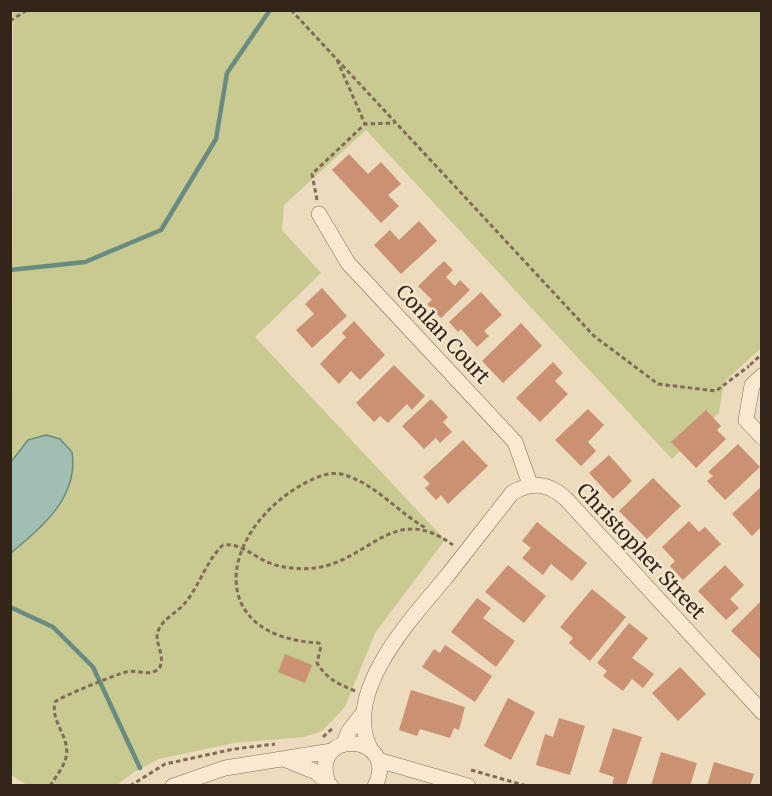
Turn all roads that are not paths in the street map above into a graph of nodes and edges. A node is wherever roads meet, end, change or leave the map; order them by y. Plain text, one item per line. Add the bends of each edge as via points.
1 (319, 214) road end
2 (762, 376) edge
3 (762, 437) edge
4 (530, 484) junction
5 (366, 705) junction
6 (762, 712) edge
7 (338, 747) junction
8 (375, 755) junction
9 (282, 759) junction
10 (330, 784) edge
11 (173, 786) edge
12 (375, 786) edge
13 (468, 786) edge

1 - 4 street, Conlan Court via 348,263 515,442
2 - 3 street via 752,385 746,420
4 - 5 street via 512,493 390,646
4 - 6 street, Christopher Street via 550,488 566,499
5 - 7 street
5 - 8 street via 364,736
7 - 8 street via 358,743
7 - 9 street
7 - 10 street via 325,766
8 - 12 street via 380,769
8 - 13 street
9 - 10 street via 305,767
9 - 11 street via 225,768

